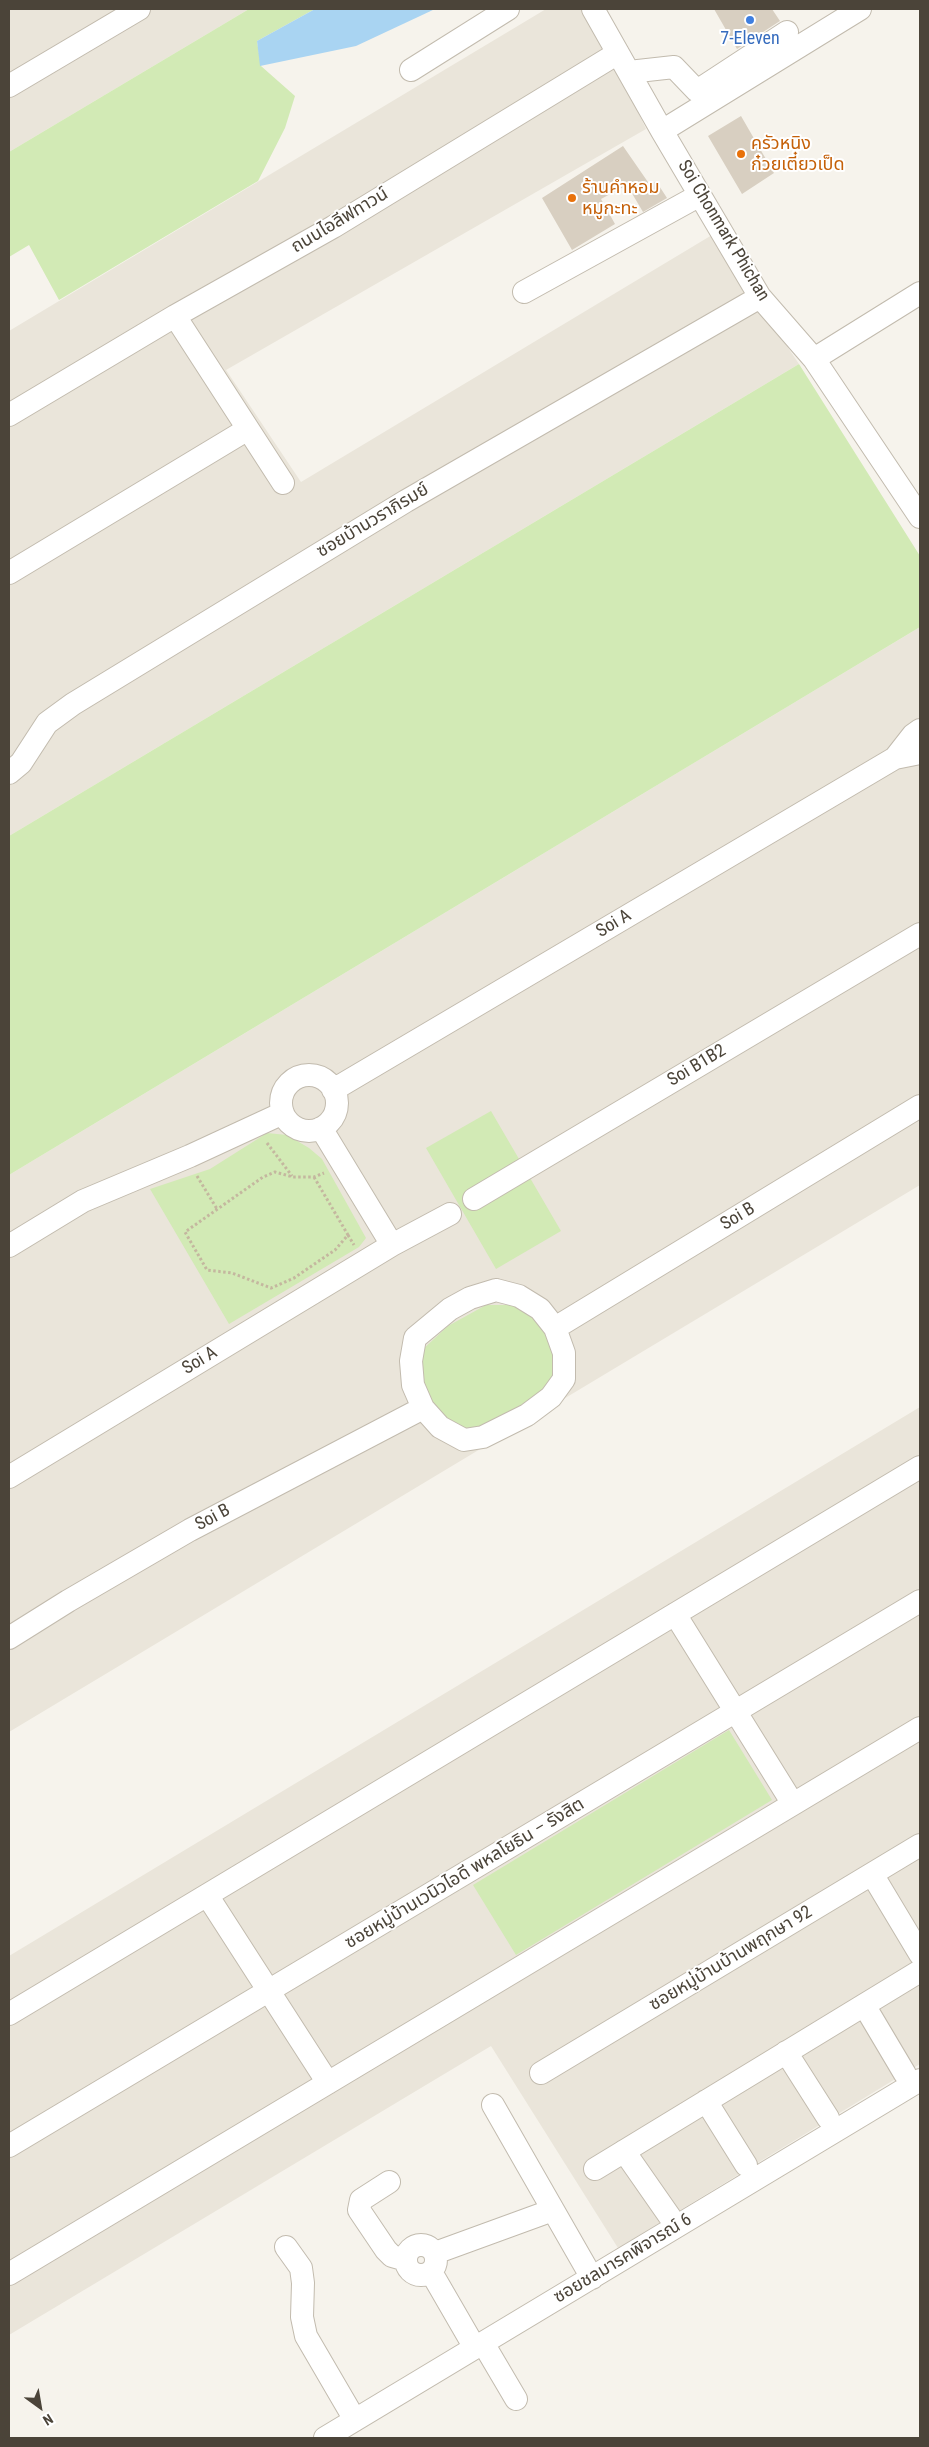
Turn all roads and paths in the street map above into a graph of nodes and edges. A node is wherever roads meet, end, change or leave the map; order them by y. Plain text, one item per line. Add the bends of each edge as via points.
1 (139, 9) edge
2 (508, 9) edge
3 (593, 9) edge
4 (860, 9) edge
5 (787, 32) dead end
6 (623, 62) junction
7 (411, 70) dead end
8 (9, 86) edge
9 (662, 131) junction
10 (700, 195) junction
11 (524, 292) dead end
12 (920, 293) edge
13 (760, 297) junction
14 (175, 316) junction
15 (814, 359) junction
16 (9, 414) edge
17 (248, 429) junction
18 (283, 483) dead end
19 (919, 512) edge
20 (9, 573) edge
21 (920, 730) edge
22 (920, 753) edge
23 (895, 758) junction
24 (9, 773) edge
25 (920, 934) edge
26 (334, 1090) junction
27 (920, 1106) edge
28 (283, 1113) junction
29 (254, 1126) junction
30 (321, 1128) junction
31 (186, 1158) junction
32 (343, 1166) junction
33 (292, 1177) junction
34 (314, 1177) junction
35 (474, 1199) dead end
36 (217, 1209) junction
37 (450, 1214) dead end
38 (392, 1245) junction
39 (9, 1246) edge
40 (555, 1328) junction
41 (423, 1408) junction
42 (920, 1467) edge
43 (9, 1477) edge
44 (920, 1601) edge
45 (675, 1614) junction
46 (9, 1638) edge
47 (736, 1712) junction
48 (920, 1728) edge
49 (793, 1804) junction
50 (920, 1845) edge
51 (872, 1874) junction
52 (207, 1895) junction
53 (920, 1954) edge
54 (920, 1971) edge
55 (269, 1991) junction
56 (864, 2005) junction
57 (9, 2014) edge
58 (786, 2052) junction
59 (541, 2073) dead end
60 (913, 2077) edge
61 (328, 2083) junction
62 (706, 2102) junction
63 (493, 2104) dead end
64 (828, 2118) dead end
65 (9, 2146) edge
66 (624, 2151) junction
67 (746, 2165) dead end
68 (595, 2169) dead end
69 (389, 2182) dead end
70 (553, 2210) junction
71 (670, 2217) dead end
72 (286, 2248) dead end
73 (433, 2262) junction
74 (9, 2274) edge
75 (592, 2278) junction
76 (479, 2346) junction
77 (516, 2399) dead end
78 (355, 2420) junction
79 (325, 2438) edge

1 - 8 street
2 - 7 street
3 - 6 street, Soi Chonmark Phichan
4 - 9 street
5 - 6 street via 697,91 674,67
6 - 9 street, Soi Chonmark Phichan
6 - 14 street, ถนนไอลีฟทาวน์
9 - 10 street, Soi Chonmark Phichan
10 - 11 street
10 - 13 street, Soi Chonmark Phichan
12 - 15 street
13 - 15 street, Soi Chonmark Phichan
13 - 24 street, ซอยบ้านวราภิรมย์ via 406,501 73,704 47,723 21,763
14 - 16 street, ถนนไอลีฟทาวน์
14 - 17 street
15 - 19 street, Soi Chonmark Phichan
17 - 18 street
17 - 20 street
21 - 23 street, Soi A
22 - 23 street, Soi A
23 - 26 street, Soi A
25 - 35 street, Soi B1B2
26 - 28 street via 328,1082 311,1075 293,1080 282,1095
26 - 30 street via 337,1098 334,1116
27 - 40 street, Soi B
28 - 29 street
28 - 30 street via 294,1127 312,1131
29 - 31 street
29 - 33 path
30 - 32 street
31 - 36 path
31 - 39 street via 83,1201
32 - 34 path
32 - 38 street
33 - 34 path
33 - 36 path via 275,1172
34 - 36 path via 348,1235 335,1250 294,1278 271,1288 232,1273 207,1270 184,1232
37 - 38 street, Soi A
38 - 43 street, Soi A
40 - 41 street via 564,1353 564,1379 551,1397 527,1415 483,1437 464,1440 440,1427
40 - 41 street via 540,1309 519,1296 496,1290 470,1298 450,1309 415,1338 411,1361 413,1385
41 - 46 street, Soi B via 190,1530
42 - 45 street
44 - 47 street, ซอยหมู่บ้านเวนิวไอดี พหลโยธิน – รังสิต
45 - 47 street
45 - 52 street
47 - 49 street
47 - 55 street, ซอยหมู่บ้านเวนิวไอดี พหลโยธิน – รังสิต
48 - 49 street
49 - 61 street
50 - 51 street, ซอยหมู่บ้านบ้านพฤกษา 92
51 - 53 street
51 - 59 street, ซอยหมู่บ้านบ้านพฤกษา 92
52 - 55 street
52 - 57 street
54 - 56 street
55 - 61 street
55 - 65 street, ซอยหมู่บ้านเวนิวไอดี พหลโยธิน – รังสิต
56 - 58 street
56 - 60 street
58 - 62 street
58 - 64 street
60 - 75 street, ซอยชลมารคพิจารณ์ 6
61 - 74 street
62 - 66 street
62 - 67 street
63 - 70 street
66 - 68 street
66 - 71 street
69 - 73 street via 361,2200 358,2210 386,2250 392,2256 406,2260 412,2272 425,2275
70 - 73 street
70 - 75 street
72 - 78 street via 301,2268 302,2317 306,2336
73 - 76 street
75 - 76 street, ซอยชลมารคพิจารณ์ 6
76 - 77 street
76 - 78 street, ซอยชลมารคพิจารณ์ 6
78 - 79 street, ซอยชลมารคพิจารณ์ 6

